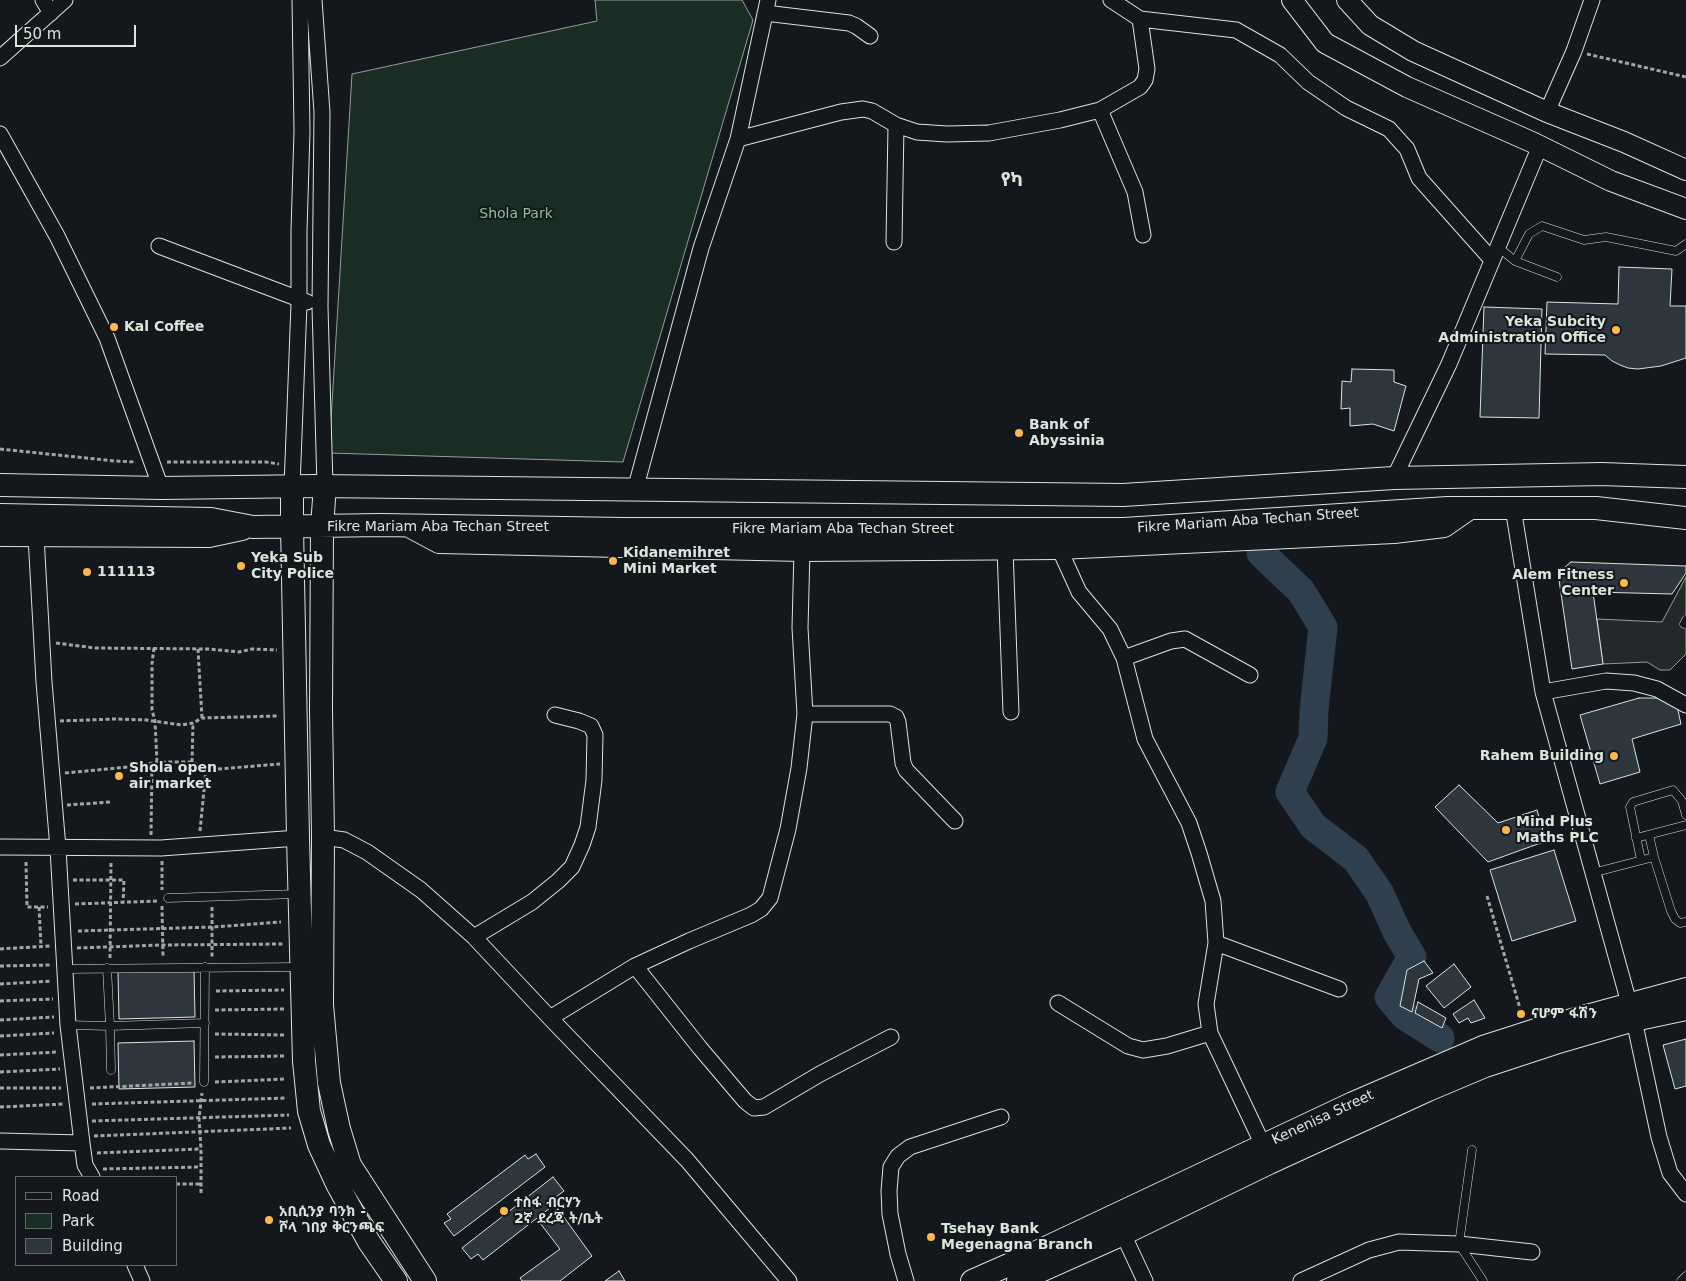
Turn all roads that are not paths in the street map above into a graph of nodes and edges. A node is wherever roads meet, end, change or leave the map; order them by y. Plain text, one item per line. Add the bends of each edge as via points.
1 (43, 0) edge
2 (65, 0) edge
3 (300, 0) edge
4 (314, 0) edge
5 (1111, 0) edge
6 (1292, 0) edge
7 (1347, 0) edge
8 (1592, 0) edge
9 (766, 7) edge
10 (51, 14) junction
11 (1140, 18) junction
12 (870, 36) dead end
13 (0, 58) edge
14 (1100, 110) junction
15 (1546, 112) junction
16 (896, 125) junction
17 (0, 134) edge
18 (738, 139) junction
19 (1540, 146) junction
20 (1686, 170) edge
21 (1686, 209) edge
22 (1142, 235) dead end
23 (894, 242) dead end
24 (1686, 244) edge
25 (159, 246) dead end
26 (1495, 253) junction
27 (1515, 261) junction
28 (1557, 278) dead end
29 (299, 299) junction
30 (320, 307) junction
31 (1602, 474) junction
32 (293, 477) junction
33 (1686, 477) edge
34 (1394, 478) junction
35 (0, 485) edge
36 (324, 486) junction
37 (161, 488) junction
38 (635, 490) junction
39 (1123, 495) junction
40 (1470, 508) junction
41 (1513, 508) junction
42 (1596, 508) junction
43 (0, 514) edge
44 (1683, 521) edge
45 (292, 526) junction
46 (322, 526) junction
47 (410, 526) junction
48 (253, 527) junction
49 (1124, 530) junction
50 (0, 535) edge
51 (36, 536) junction
52 (1059, 548) junction
53 (1005, 549) junction
54 (802, 550) junction
55 (1124, 658) junction
56 (1250, 674) dead end
57 (1543, 692) junction
58 (1686, 706) edge
59 (1011, 712) dead end
60 (805, 714) junction
61 (555, 715) dead end
62 (1686, 815) edge
63 (955, 820) dead end
64 (1686, 825) edge
65 (1649, 835) junction
66 (323, 837) junction
67 (298, 838) junction
68 (1636, 838) junction
69 (0, 847) edge
70 (58, 848) junction
71 (1654, 857) junction
72 (1641, 860) junction
73 (1592, 873) junction
74 (300, 894) junction
75 (165, 899) road end
76 (1686, 922) edge
77 (474, 937) junction
78 (1216, 943) junction
79 (302, 966) junction
80 (635, 966) junction
81 (209, 967) junction
82 (109, 968) junction
83 (65, 971) junction
84 (1339, 989) dead end
85 (1686, 989) edge
86 (1058, 1003) dead end
87 (1686, 1009) edge
88 (1631, 1012) junction
89 (550, 1018) junction
90 (205, 1023) junction
91 (68, 1025) junction
92 (110, 1026) junction
93 (1210, 1033) junction
94 (891, 1037) dead end
95 (111, 1070) dead end
96 (204, 1082) road end
97 (1001, 1117) dead end
98 (82, 1139) junction
99 (0, 1141) edge
100 (1263, 1145) junction
101 (1472, 1150) dead end
102 (89, 1173) edge
103 (1686, 1194) edge
104 (1123, 1234) junction
105 (1459, 1244) junction
106 (1532, 1252) dead end
107 (135, 1266) edge
108 (1686, 1276) edge
109 (981, 1279) edge
110 (142, 1281) edge
111 (396, 1281) edge
112 (425, 1281) edge
113 (789, 1281) edge
114 (906, 1281) edge
115 (1018, 1281) edge
116 (1145, 1281) edge
117 (1301, 1281) edge
118 (1483, 1281) edge
119 (1681, 1281) edge

1 - 10 street
2 - 10 street
3 - 29 street
4 - 30 street via 322,112
5 - 11 street
6 - 19 main road via 1325,43 1407,87
7 - 15 main road via 1370,25 1413,51
8 - 15 street via 1574,51
9 - 12 street via 849,23
9 - 18 street
10 - 13 street
11 - 14 street via 1146,80 1140,87
11 - 26 street via 1236,30 1280,55 1308,82 1346,108 1388,128 1407,149 1420,178
14 - 16 street via 989,134 917,132
14 - 22 street via 1135,192
15 - 20 main road
16 - 18 street via 863,108
16 - 23 street
17 - 37 street via 57,236 107,338
18 - 38 street via 701,248
19 - 21 main road via 1611,181
19 - 26 street
24 - 27 lane via 1676,251 1606,237 1584,240 1542,226 1529,234
25 - 29 street
26 - 27 lane
26 - 34 street via 1449,364
27 - 28 lane
29 - 30 street
29 - 32 street
30 - 36 street
31 - 33 main road
31 - 34 main road
31 - 42 main road
32 - 36 main road
32 - 37 main road
32 - 45 main road
34 - 39 main road
35 - 37 main road
36 - 38 main road
36 - 46 main road
38 - 39 main road
39 - 49 main road
40 - 41 main road, Fikre Mariam Aba Techan Street
40 - 49 main road, Fikre Mariam Aba Techan Street
40 - 52 main road via 1444,526 1394,532
41 - 42 main road, Fikre Mariam Aba Techan Street
41 - 57 street
42 - 44 main road, Fikre Mariam Aba Techan Street
43 - 48 main road, Fikre Mariam Aba Techan Street via 211,519
45 - 46 main road, Fikre Mariam Aba Techan Street
45 - 48 main road, Fikre Mariam Aba Techan Street
45 - 67 main road
46 - 47 main road, Fikre Mariam Aba Techan Street
46 - 66 main road
47 - 49 main road, Fikre Mariam Aba Techan Street
47 - 54 main road via 439,542
48 - 51 main road via 209,536
50 - 51 main road
51 - 70 street
52 - 53 main road
52 - 55 street via 1079,592 1110,629
53 - 54 main road
53 - 59 street
54 - 60 street via 800,628
55 - 56 street via 1185,639
55 - 78 street via 1145,739 1190,823 1213,900
57 - 58 street via 1606,682 1634,683 1657,689
57 - 73 street
60 - 63 street via 890,714 896,717 906,770
60 - 80 street via 788,829 770,898 752,915
61 - 77 street via 591,726 595,735 594,780 588,827 582,846 572,867 558,881 532,902
62 - 68 lane via 1682,801 1673,790 1633,802 1630,808
64 - 65 lane
65 - 68 lane
65 - 71 lane
66 - 77 street via 344,840 367,852 421,890
66 - 112 main road via 322,1005 329,1083 339,1129 350,1165
67 - 70 street via 156,848
67 - 74 main road
68 - 72 lane
69 - 70 street
70 - 83 street
71 - 72 lane
71 - 76 lane via 1671,911 1680,923
72 - 73 lane
73 - 88 street
74 - 75 lane
74 - 79 main road
77 - 89 street
78 - 84 street
78 - 93 street via 1206,1004
79 - 81 lane
79 - 111 main road via 304,1061 309,1111 319,1145 365,1234
80 - 89 street
80 - 94 street via 700,1048 754,1108 764,1107
81 - 82 lane
81 - 90 lane
82 - 83 lane
82 - 92 lane
83 - 91 street
85 - 88 main road, Kenenisa Street
86 - 93 street via 1128,1046 1143,1050
87 - 88 main road, Kenenisa Street
88 - 100 main road, Kenenisa Street via 1527,1033 1483,1047
88 - 103 street via 1659,1137 1670,1173
88 - 104 main road, Kenenisa Street via 1428,1090
89 - 113 street via 687,1160
90 - 92 lane
90 - 96 lane
91 - 92 lane
91 - 98 street
92 - 95 lane
93 - 100 street
97 - 114 street via 910,1148 890,1167 890,1214
98 - 99 street
98 - 102 street
100 - 109 main road, Kenenisa Street
101 - 105 lane
104 - 115 main road, Kenenisa Street
104 - 116 street
105 - 106 street
105 - 117 street via 1399,1242 1369,1250
105 - 118 lane
107 - 110 street
108 - 119 lane

